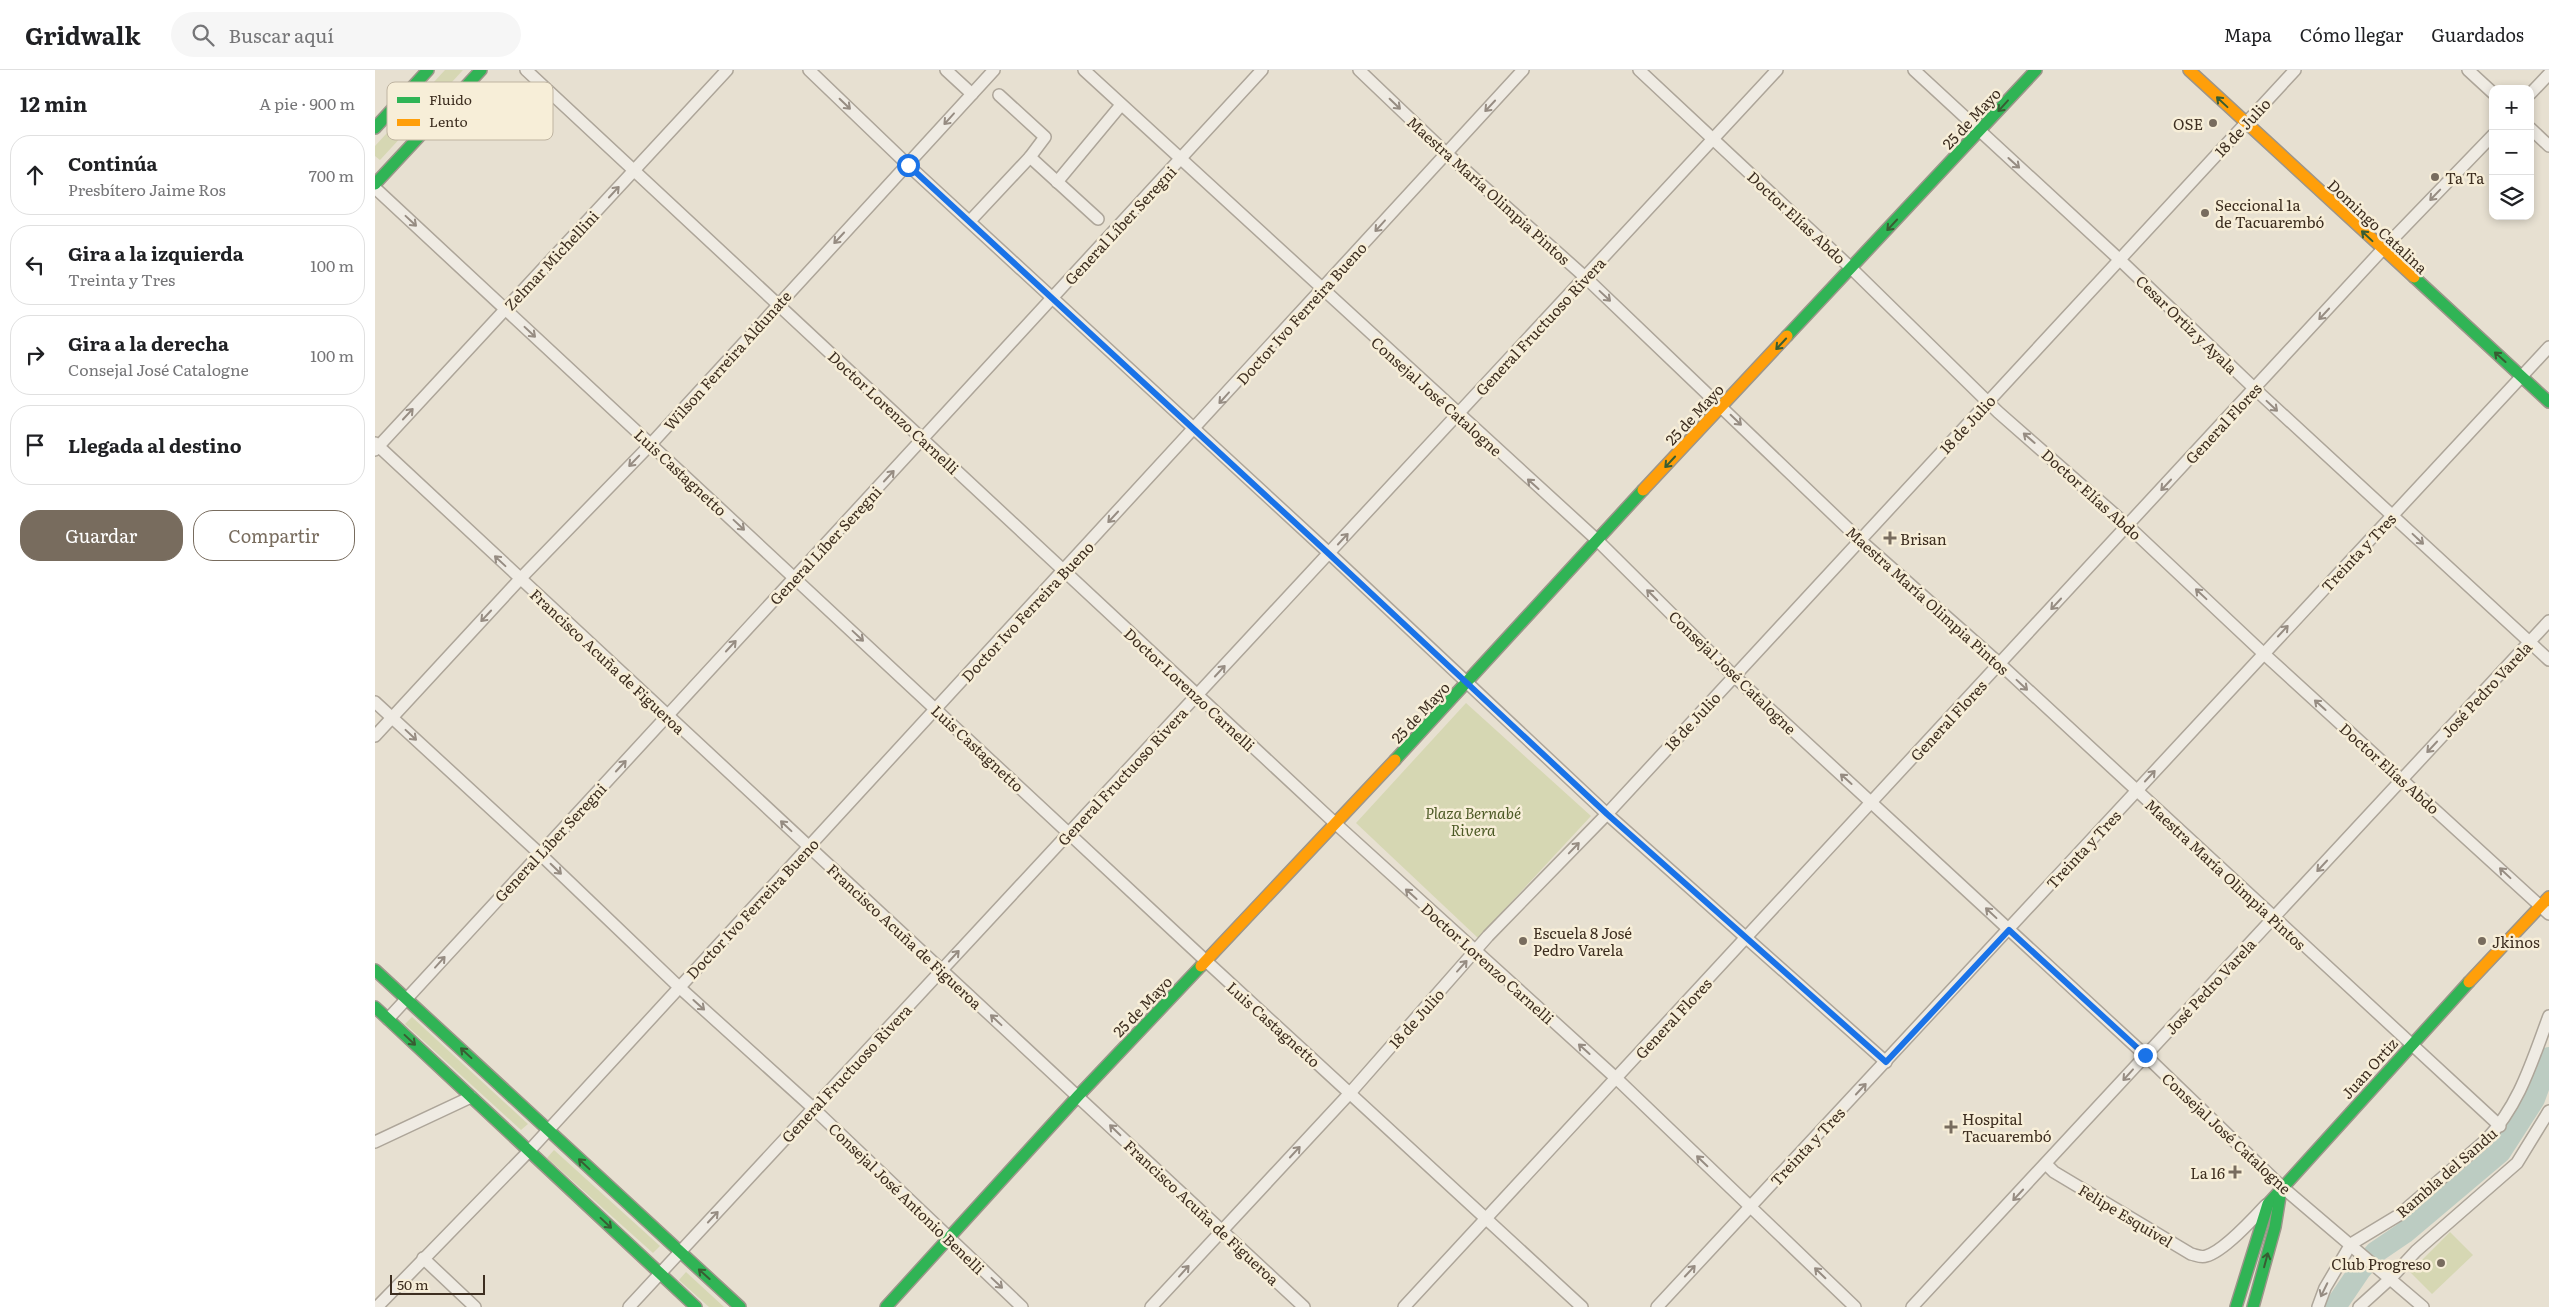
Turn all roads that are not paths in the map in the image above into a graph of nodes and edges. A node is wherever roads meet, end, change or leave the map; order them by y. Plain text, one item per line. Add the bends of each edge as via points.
1 (428, 70) edge
2 (481, 70) edge
3 (526, 70) edge
4 (727, 70) edge
5 (809, 70) edge
6 (946, 70) edge
7 (994, 70) edge
8 (1084, 70) edge
9 (1262, 70) edge
10 (1359, 70) edge
11 (1523, 70) edge
12 (1639, 70) edge
13 (1777, 70) edge
14 (1913, 70) edge
15 (2035, 70) edge
16 (2189, 70) edge
17 (2295, 70) edge
18 (2468, 70) edge
19 (2549, 74) edge
20 (417, 82) edge
21 (470, 82) edge
22 (539, 82) edge
23 (2489, 89) edge
24 (2534, 90) edge
25 (972, 94) junction
26 (553, 95) edge
27 (999, 96) dead end
28 (1121, 105) junction
29 (387, 115) edge
30 (2245, 123) junction
31 (375, 128) edge
32 (2532, 130) edge
33 (1979, 131) junction
34 (1714, 138) junction
35 (2489, 139) edge
36 (416, 140) edge
37 (2549, 146) edge
38 (1446, 153) junction
39 (1030, 157) junction
40 (1181, 159) junction
41 (908, 165) junction
42 (634, 171) junction
43 (1057, 182) junction
44 (375, 184) edge
45 (375, 188) edge
46 (1098, 219) dead end
47 (970, 221) junction
48 (2382, 250) junction
49 (2120, 260) junction
50 (1851, 268) junction
51 (1585, 277) junction
52 (1322, 290) junction
53 (1053, 298) junction
54 (777, 304) junction
55 (506, 309) junction
56 (2549, 346) edge
57 (2522, 376) junction
58 (2255, 389) junction
59 (1988, 402) junction
60 (2549, 402) edge
61 (1722, 406) junction
62 (1458, 415) junction
63 (1194, 430) junction
64 (923, 439) junction
65 (651, 444) junction
66 (376, 446) edge
67 (2392, 516) junction
68 (2128, 526) junction
69 (1597, 540) junction
70 (1860, 540) junction
71 (1329, 554) junction
72 (1063, 571) junction
73 (795, 577) junction
74 (520, 579) junction
75 (2549, 622) edge
76 (2529, 642) junction
77 (2263, 653) junction
78 (2549, 660) edge
79 (2000, 664) junction
80 (1734, 676) junction
81 (1467, 682) junction
82 (1197, 695) junction
83 (375, 702) edge
84 (936, 709) junction
85 (668, 716) junction
86 (392, 718) junction
87 (375, 736) edge
88 (2403, 779) junction
89 (2136, 791) junction
90 (1872, 802) junction
91 (1607, 814) junction
92 (1336, 824) junction
93 (1069, 832) junction
94 (809, 847) junction
95 (539, 854) junction
96 (2549, 897) edge
97 (2545, 910) edge
98 (2273, 918) junction
99 (2009, 930) junction
100 (1747, 937) junction
101 (1475, 952) junction
102 (1206, 961) junction
103 (375, 970) edge
104 (941, 970) junction
105 (679, 987) junction
106 (407, 998) junction
107 (375, 1007) edge
108 (2549, 1016) edge
109 (388, 1019) junction
110 (2411, 1044) junction
111 (2145, 1055) junction
112 (1886, 1062) junction
113 (1617, 1079) junction
114 (1350, 1093) junction
115 (1078, 1096) junction
116 (471, 1097) junction
117 (813, 1108) junction
118 (2549, 1110) edge
119 (2500, 1126) junction
120 (548, 1130) junction
121 (375, 1142) edge
122 (529, 1151) junction
123 (2046, 1164) junction
124 (2281, 1186) junction
125 (2268, 1204) junction
126 (1751, 1206) junction
127 (1486, 1219) junction
128 (1221, 1231) junction
129 (948, 1239) junction
130 (2354, 1246) junction
131 (680, 1253) junction
132 (2209, 1256) joint
133 (423, 1258) junction
134 (660, 1274) junction
135 (2387, 1275) junction
136 (377, 1307) edge
137 (475, 1307) edge
138 (629, 1307) edge
139 (695, 1307) edge
140 (740, 1307) edge
141 (886, 1307) edge
142 (1022, 1307) edge
143 (1151, 1307) edge
144 (1304, 1307) edge
145 (1404, 1307) edge
146 (1582, 1307) edge
147 (1657, 1307) edge
148 (1855, 1307) edge
149 (1912, 1307) edge
150 (2236, 1307) edge
151 (2253, 1307) edge
152 (2318, 1307) edge
153 (2359, 1307) edge
154 (2423, 1307) edge

1 - 20 street
2 - 21 street
3 - 22 street, Doctor Lorenzo Carnelli
4 - 42 street, Zelmar Michellini
5 -> 41 street
6 - 25 street
7 - 25 street, Wilson Ferreira Aldunate
8 - 28 street, Consejal José Catalogne
9 - 40 street, General Líber Seregni
10 -> 38 street, Maestra María Olimpia Pintos
11 -> 38 street, Doctor Ivo Ferreira Bueno
12 - 34 street, Doctor Elías Abdo
13 - 34 street, General Fructuoso Rivera
14 - 33 street, Cesar Ortiz y Ayala
15 -> 33 street, 25 de Mayo
30 -> 16 street, Domingo Catalina
17 - 30 street, 18 de Julio
18 - 23 street
19 - 24 street
25 -> 41 street, Wilson Ferreira Aldunate
26 - 42 street, Doctor Lorenzo Carnelli
27 - 39 street via 1045,138
28 - 40 street, Consejal José Catalogne
28 - 43 street
29 - 31 street
48 -> 30 street, Domingo Catalina
30 - 49 street, 18 de Julio
32 - 37 street
33 -> 49 street, Cesar Ortiz y Ayala
33 -> 50 street, 25 de Mayo
34 - 50 street, Doctor Elías Abdo
34 - 51 street, General Fructuoso Rivera
35 -> 48 street, General Flores
36 - 44 street
38 - 51 street, Maestra María Olimpia Pintos
38 -> 52 street, Doctor Ivo Ferreira Bueno
39 - 43 street
39 - 47 street
40 - 52 street, Consejal José Catalogne
40 - 53 street, General Líber Seregni
41 - 47 street
41 -> 54 street, Wilson Ferreira Aldunate
42 - 54 street, Doctor Lorenzo Carnelli
55 -> 42 street, Zelmar Michellini
43 - 46 street
45 -> 55 street, Luis Castagnetto
47 - 53 street
57 -> 48 street, Domingo Catalina
48 -> 58 street, General Flores
49 - 58 street, Cesar Ortiz y Ayala
49 - 59 street, 18 de Julio
50 - 59 street, Doctor Elías Abdo
50 -> 61 street, 25 de Mayo
51 -> 61 street, Maestra María Olimpia Pintos
51 - 62 street, General Fructuoso Rivera
52 - 62 street, Consejal José Catalogne
52 -> 63 street, Doctor Ivo Ferreira Bueno
53 - 63 street
53 - 64 street, General Líber Seregni
54 - 64 street, Doctor Lorenzo Carnelli
54 - 65 street, Wilson Ferreira Aldunate
55 -> 65 street, Luis Castagnetto
66 -> 55 street, Zelmar Michellini
56 - 57 street, Treinta y Tres
57 - 60 street, Domingo Catalina
57 - 67 street, Treinta y Tres
58 -> 67 street, Cesar Ortiz y Ayala
58 -> 68 street, General Flores
68 -> 59 street, Doctor Elías Abdo
59 - 70 street, 18 de Julio
61 -> 69 street, 25 de Mayo
61 -> 70 street, Maestra María Olimpia Pintos
69 -> 62 street, Consejal José Catalogne
71 -> 62 street, General Fructuoso Rivera
63 - 71 street
63 -> 72 street, Doctor Ivo Ferreira Bueno
64 - 72 street, Doctor Lorenzo Carnelli
73 -> 64 street, General Líber Seregni
65 -> 73 street, Luis Castagnetto
65 -> 74 street, Wilson Ferreira Aldunate
74 -> 66 street, Francisco Acuña de Figueroa
67 -> 76 street, Cesar Ortiz y Ayala
77 -> 67 street, Treinta y Tres
77 -> 68 street, Doctor Elías Abdo
68 -> 79 street, General Flores
80 -> 69 street, Consejal José Catalogne
69 - 81 street, 25 de Mayo
70 - 79 street, Maestra María Olimpia Pintos
70 - 80 street, 18 de Julio
71 - 81 street
82 -> 71 street, General Fructuoso Rivera
72 - 82 street, Doctor Lorenzo Carnelli
72 - 84 street, Doctor Ivo Ferreira Bueno
73 -> 84 street, Luis Castagnetto
85 -> 73 street, General Líber Seregni
74 - 85 street, Francisco Acuña de Figueroa
74 -> 86 street, Wilson Ferreira Aldunate
75 - 76 street, José Pedro Varela
76 - 78 street, Cesar Ortiz y Ayala
76 -> 88 street, José Pedro Varela
88 -> 77 street, Doctor Elías Abdo
89 -> 77 street, Treinta y Tres
79 -> 89 street, Maestra María Olimpia Pintos
79 - 90 street, General Flores
90 -> 80 street, Consejal José Catalogne
80 - 91 street, 18 de Julio
81 - 91 street
81 - 92 street, 25 de Mayo
82 - 92 street, Doctor Lorenzo Carnelli
82 - 93 street, General Fructuoso Rivera
83 - 86 street, Consejal José Antonio Benelli
84 - 93 street, Luis Castagnetto
84 - 94 street, Doctor Ivo Ferreira Bueno
94 -> 85 street, Francisco Acuña de Figueroa
95 -> 85 street, General Líber Seregni
86 - 87 street, Wilson Ferreira Aldunate
86 -> 95 street, Consejal José Antonio Benelli
97 -> 88 street, Doctor Elías Abdo
88 -> 98 street, José Pedro Varela
89 - 98 street, Maestra María Olimpia Pintos
89 - 99 street, Treinta y Tres
99 -> 90 street, Consejal José Catalogne
90 - 100 street, General Flores
91 - 100 street
101 -> 91 street, 18 de Julio
101 -> 92 street, Doctor Lorenzo Carnelli
92 - 102 street, 25 de Mayo
93 - 102 street, Luis Castagnetto
104 -> 93 street, General Fructuoso Rivera
94 - 104 street, Francisco Acuña de Figueroa
94 - 105 street, Doctor Ivo Ferreira Bueno
95 -> 105 street, Consejal José Antonio Benelli
106 -> 95 street, General Líber Seregni
96 - 97 street, Juan Ortiz
97 - 110 street, Juan Ortiz
98 - 110 street, Maestra María Olimpia Pintos
98 - 111 street, José Pedro Varela
99 - 111 street, Consejal José Catalogne
99 - 112 street, Treinta y Tres
100 - 112 street
100 - 113 street, General Flores
113 -> 101 street, Doctor Lorenzo Carnelli
114 -> 101 street, 18 de Julio
102 - 114 street, Luis Castagnetto
102 - 115 street, 25 de Mayo
103 - 106 street
115 -> 104 street, Francisco Acuña de Figueroa
104 - 117 street, General Fructuoso Rivera
105 -> 117 street, Consejal José Antonio Benelli
105 - 120 street, Doctor Ivo Ferreira Bueno
106 - 109 street, General Líber Seregni
120 -> 106 street
107 - 109 street
108 - 119 street, Rambla del Sandu via 2519,1096
109 -> 116 street
110 - 119 street, Maestra María Olimpia Pintos
110 - 124 street, Juan Ortiz
111 -> 123 street, José Pedro Varela
111 - 124 street, Consejal José Catalogne
126 -> 112 street, Treinta y Tres
126 -> 113 street, Doctor Lorenzo Carnelli
113 - 127 street, General Flores
114 - 127 street, Luis Castagnetto
128 -> 114 street, 18 de Julio
128 -> 115 street, Francisco Acuña de Figueroa
115 - 129 street, 25 de Mayo
116 - 121 street
116 - 122 street
117 - 129 street, Consejal José Antonio Benelli
131 -> 117 street, General Fructuoso Rivera
118 - 135 street via 2517,1163
119 - 130 street, Rambla del Sandu via 2399,1215
120 - 122 street, Doctor Ivo Ferreira Bueno
131 -> 120 street
122 - 133 street, Doctor Ivo Ferreira Bueno
122 -> 134 street
123 - 132 street, Felipe Esquivel via 2054,1172 2191,1254
123 -> 149 street, José Pedro Varela
124 - 125 street, Juan Ortiz
124 - 130 street, Consejal José Catalogne
151 -> 124 street via 2275,1227
125 - 132 street, Juan Ortiz
125 - 150 street
147 -> 126 street, Treinta y Tres
148 -> 126 street, Doctor Lorenzo Carnelli
127 - 145 street, General Flores
127 - 146 street, Luis Castagnetto
143 -> 128 street, 18 de Julio
128 - 144 street, Francisco Acuña de Figueroa
129 - 141 street, 25 de Mayo
129 -> 142 street, Consejal José Antonio Benelli
130 - 135 street, Consejal José Catalogne
130 -> 152 street, Rambla del Sandu via 2325,1288
131 - 134 street, General Fructuoso Rivera
140 -> 131 street
133 - 136 street, Doctor Ivo Ferreira Bueno
133 - 137 street
134 - 138 street, General Fructuoso Rivera
134 - 139 street
135 - 153 street
135 - 154 street, Consejal José Catalogne

